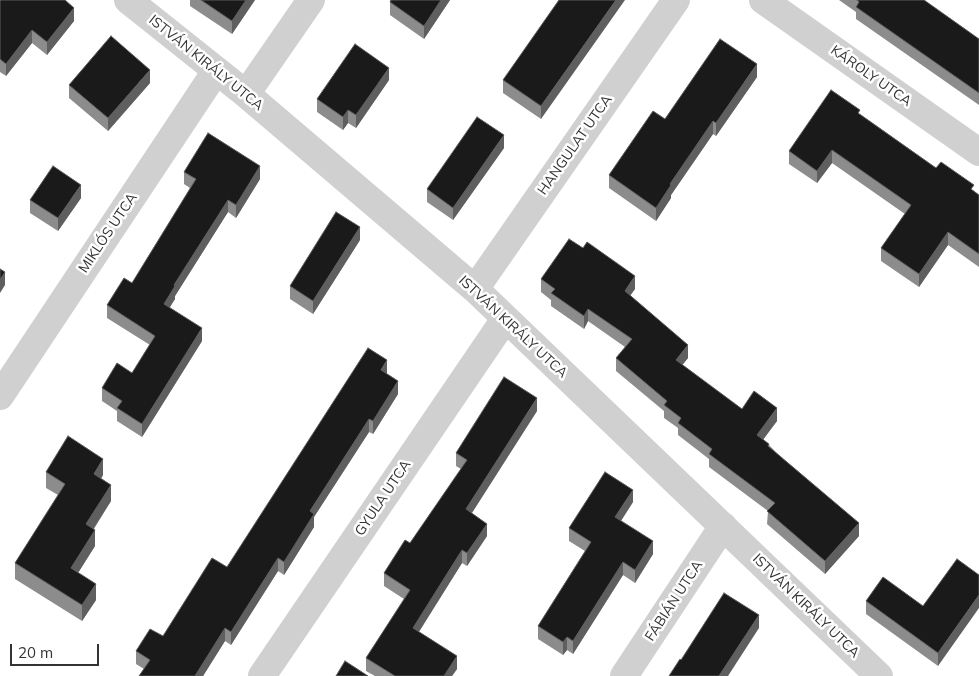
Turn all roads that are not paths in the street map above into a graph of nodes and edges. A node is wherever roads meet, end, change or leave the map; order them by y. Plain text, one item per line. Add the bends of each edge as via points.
1 (128, 0) edge
2 (311, 0) edge
3 (676, 0) edge
4 (763, 0) edge
5 (216, 71) junction
6 (246, 94) junction
7 (979, 152) edge
8 (475, 289) junction
9 (504, 319) junction
10 (0, 396) edge
11 (723, 526) junction
12 (262, 676) edge
13 (624, 676) edge
14 (879, 676) edge

1 - 5 street, ISTVÁN KIRÁLY UTCA
2 - 6 street
3 - 8 street, HANGULAT UTCA
4 - 7 street, KÁROLY UTCA
5 - 6 street, ISTVÁN KIRÁLY UTCA
5 - 10 street, MIKLÓS UTCA
6 - 8 street, ISTVÁN KIRÁLY UTCA
8 - 9 street, ISTVÁN KIRÁLY UTCA
9 - 11 street, ISTVÁN KIRÁLY UTCA
9 - 12 street, GYULA UTCA
11 - 13 street, FÁBIÁN UTCA
11 - 14 street, ISTVÁN KIRÁLY UTCA

